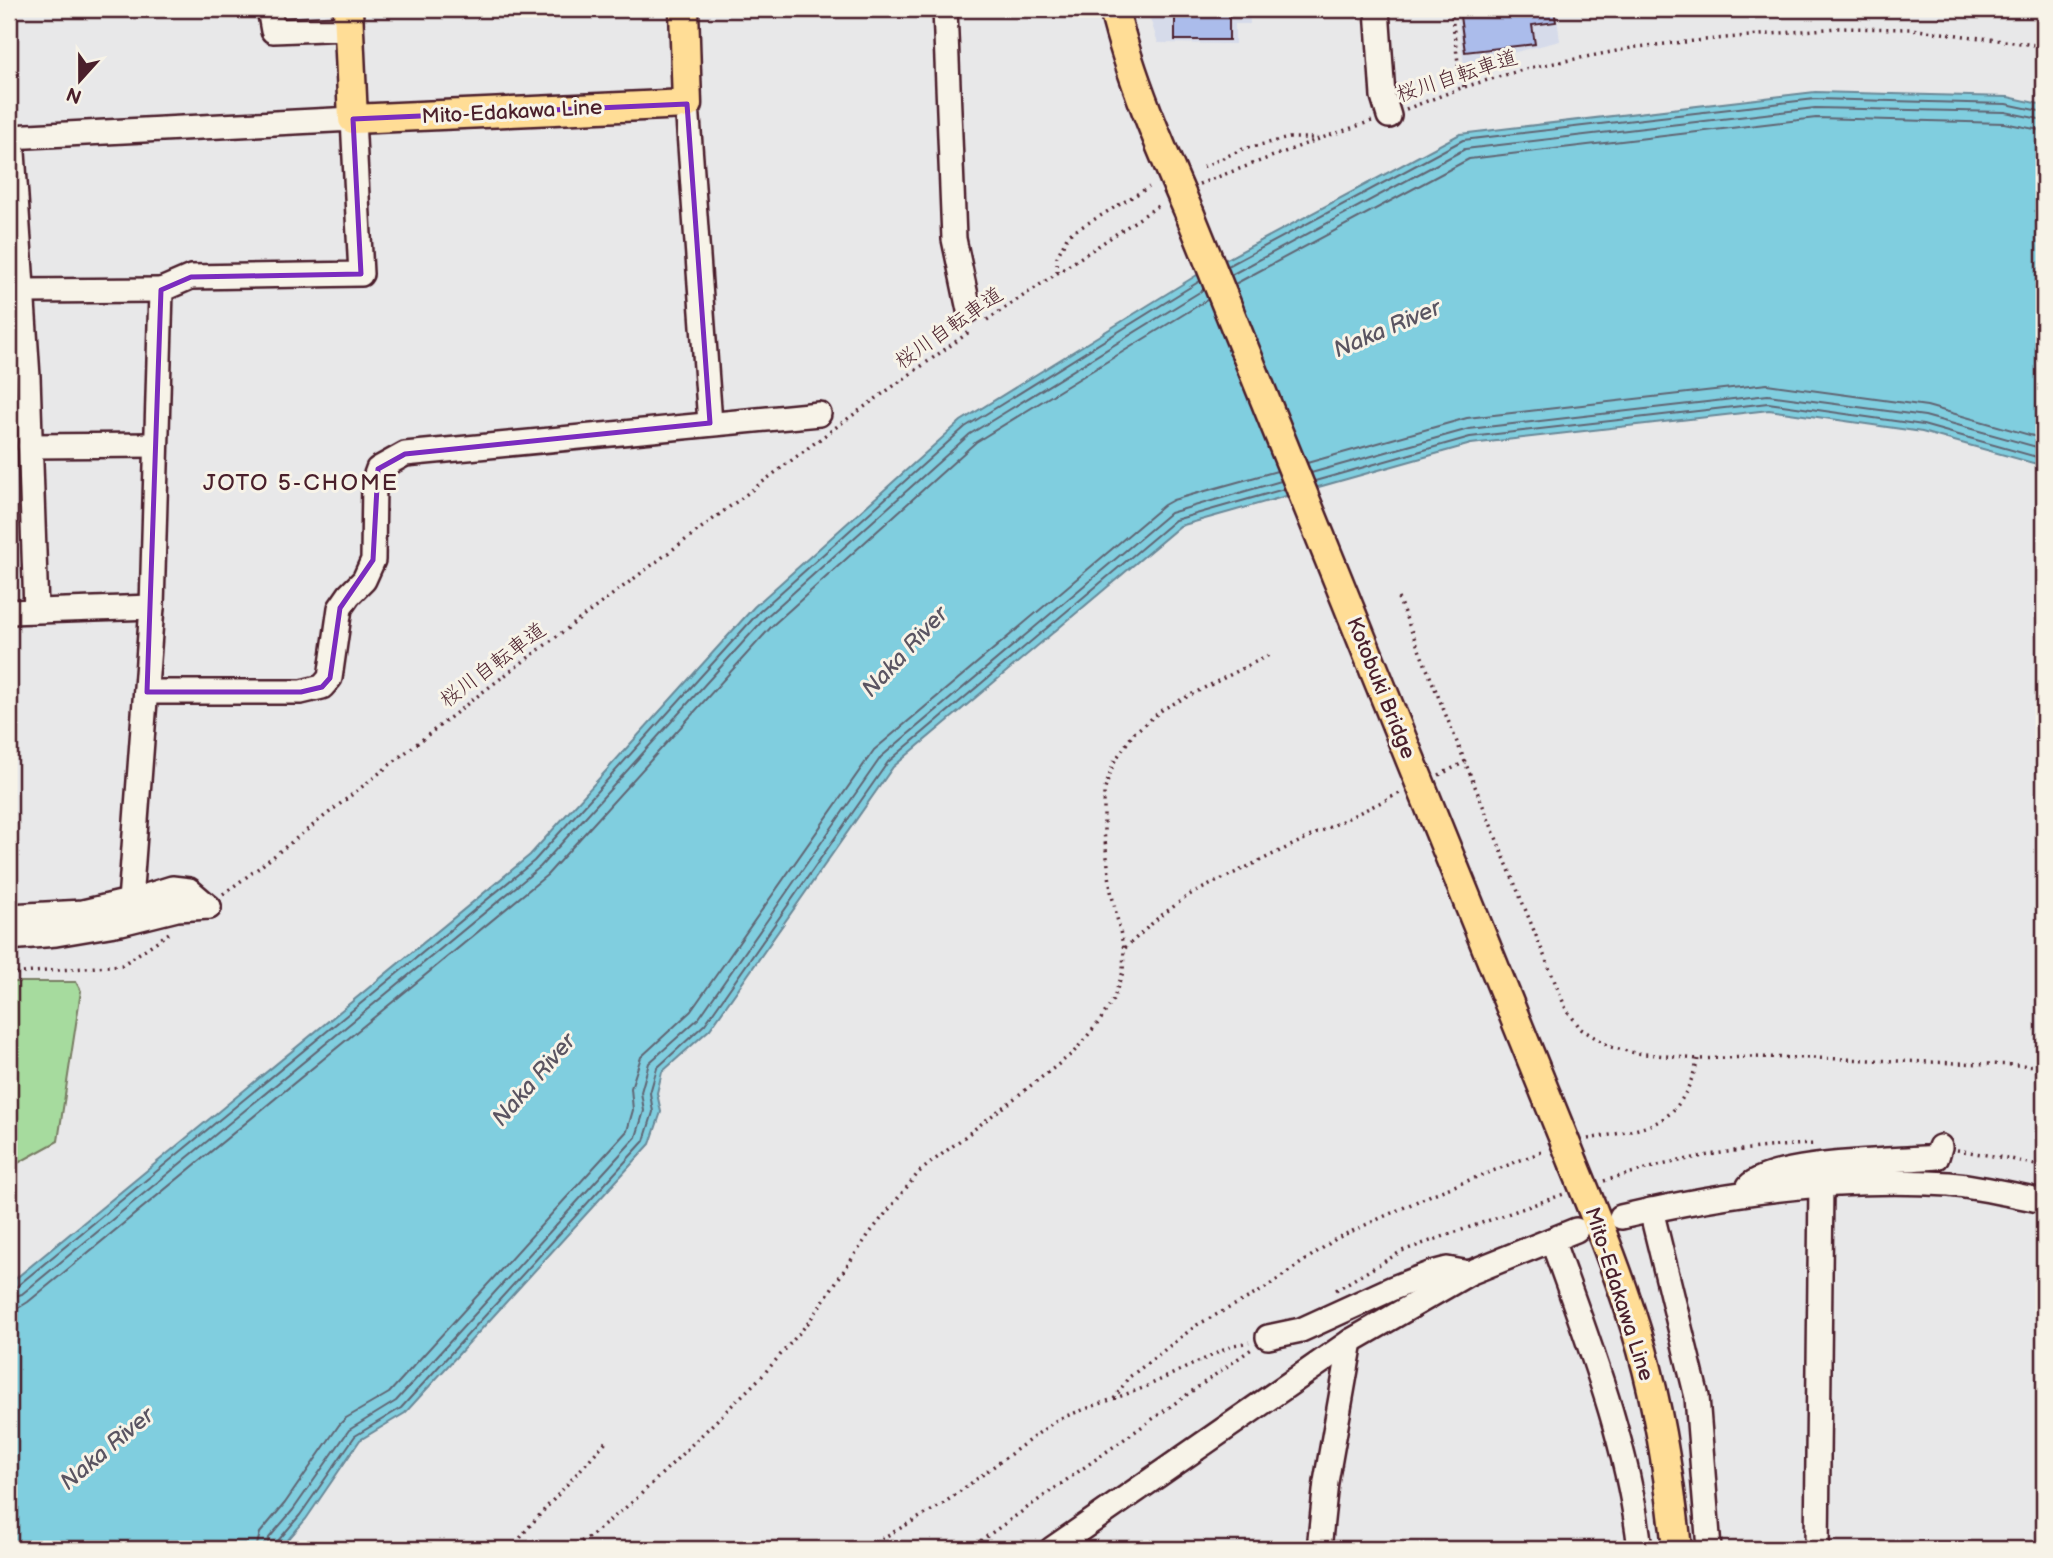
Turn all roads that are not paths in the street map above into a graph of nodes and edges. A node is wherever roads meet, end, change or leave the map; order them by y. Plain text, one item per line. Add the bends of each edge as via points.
1 (270, 9) edge
2 (684, 9) edge
3 (945, 9) edge
4 (1114, 9) edge
5 (1377, 9) edge
6 (349, 18) edge
7 (687, 104) junction
8 (1389, 116) road end
9 (353, 119) junction
10 (10, 137) edge
11 (160, 290) junction
12 (23, 291) junction
13 (969, 310) dead end
14 (18, 377) edge
15 (818, 414) dead end
16 (710, 423) junction
17 (156, 445) junction
18 (30, 446) junction
19 (152, 607) junction
20 (36, 610) junction
21 (9, 612) edge
22 (146, 692) junction
23 (130, 901) junction
24 (9, 916) edge
25 (9, 938) edge
26 (1940, 1147) dead end
27 (1569, 1151) joint
28 (1821, 1184) junction
29 (1739, 1195) junction
30 (2044, 1201) edge
31 (1650, 1210) junction
32 (1621, 1217) dead end
33 (1576, 1230) dead end
34 (1552, 1240) junction
35 (1469, 1273) junction
36 (1268, 1338) road end
37 (1351, 1341) junction
38 (1052, 1549) edge
39 (1319, 1549) edge
40 (1640, 1549) edge
41 (1677, 1549) edge
42 (1709, 1549) edge
43 (1817, 1549) edge

1 - 6 street via 272,31
2 - 7 main road
3 - 13 street via 954,239
4 - 27 main road, Kotobuki Bridge, bridge via 1185,203
5 - 8 street via 1383,96
6 - 9 main road
7 - 9 main road, Mito-Edakawa Line
7 - 16 street
9 - 10 street
9 - 11 street via 360,274 191,277
10 - 12 street
11 - 12 street
11 - 17 street
12 - 14 street
14 - 18 street
15 - 16 street
16 - 22 street via 405,454 378,469 374,480 373,560 364,580 340,608 330,678 321,687 301,692
17 - 18 street
17 - 19 street
18 - 20 street
19 - 20 street
19 - 22 street
20 - 21 street
22 - 23 street
23 - 24 street via 83,912
23 - 25 street via 172,888 189,890 209,907
26 - 29 street via 1937,1157 1776,1174 1752,1182
27 - 41 main road, Mito-Edakawa Line via 1642,1350 1664,1448
28 - 29 street
28 - 30 street via 1951,1184
28 - 43 street
29 - 31 street
31 - 32 street
31 - 42 street via 1697,1396
33 - 34 street
34 - 35 street
34 - 40 street via 1606,1392
35 - 36 street via 1447,1269 1433,1273 1301,1330
35 - 37 street
37 - 38 street
37 - 39 street

